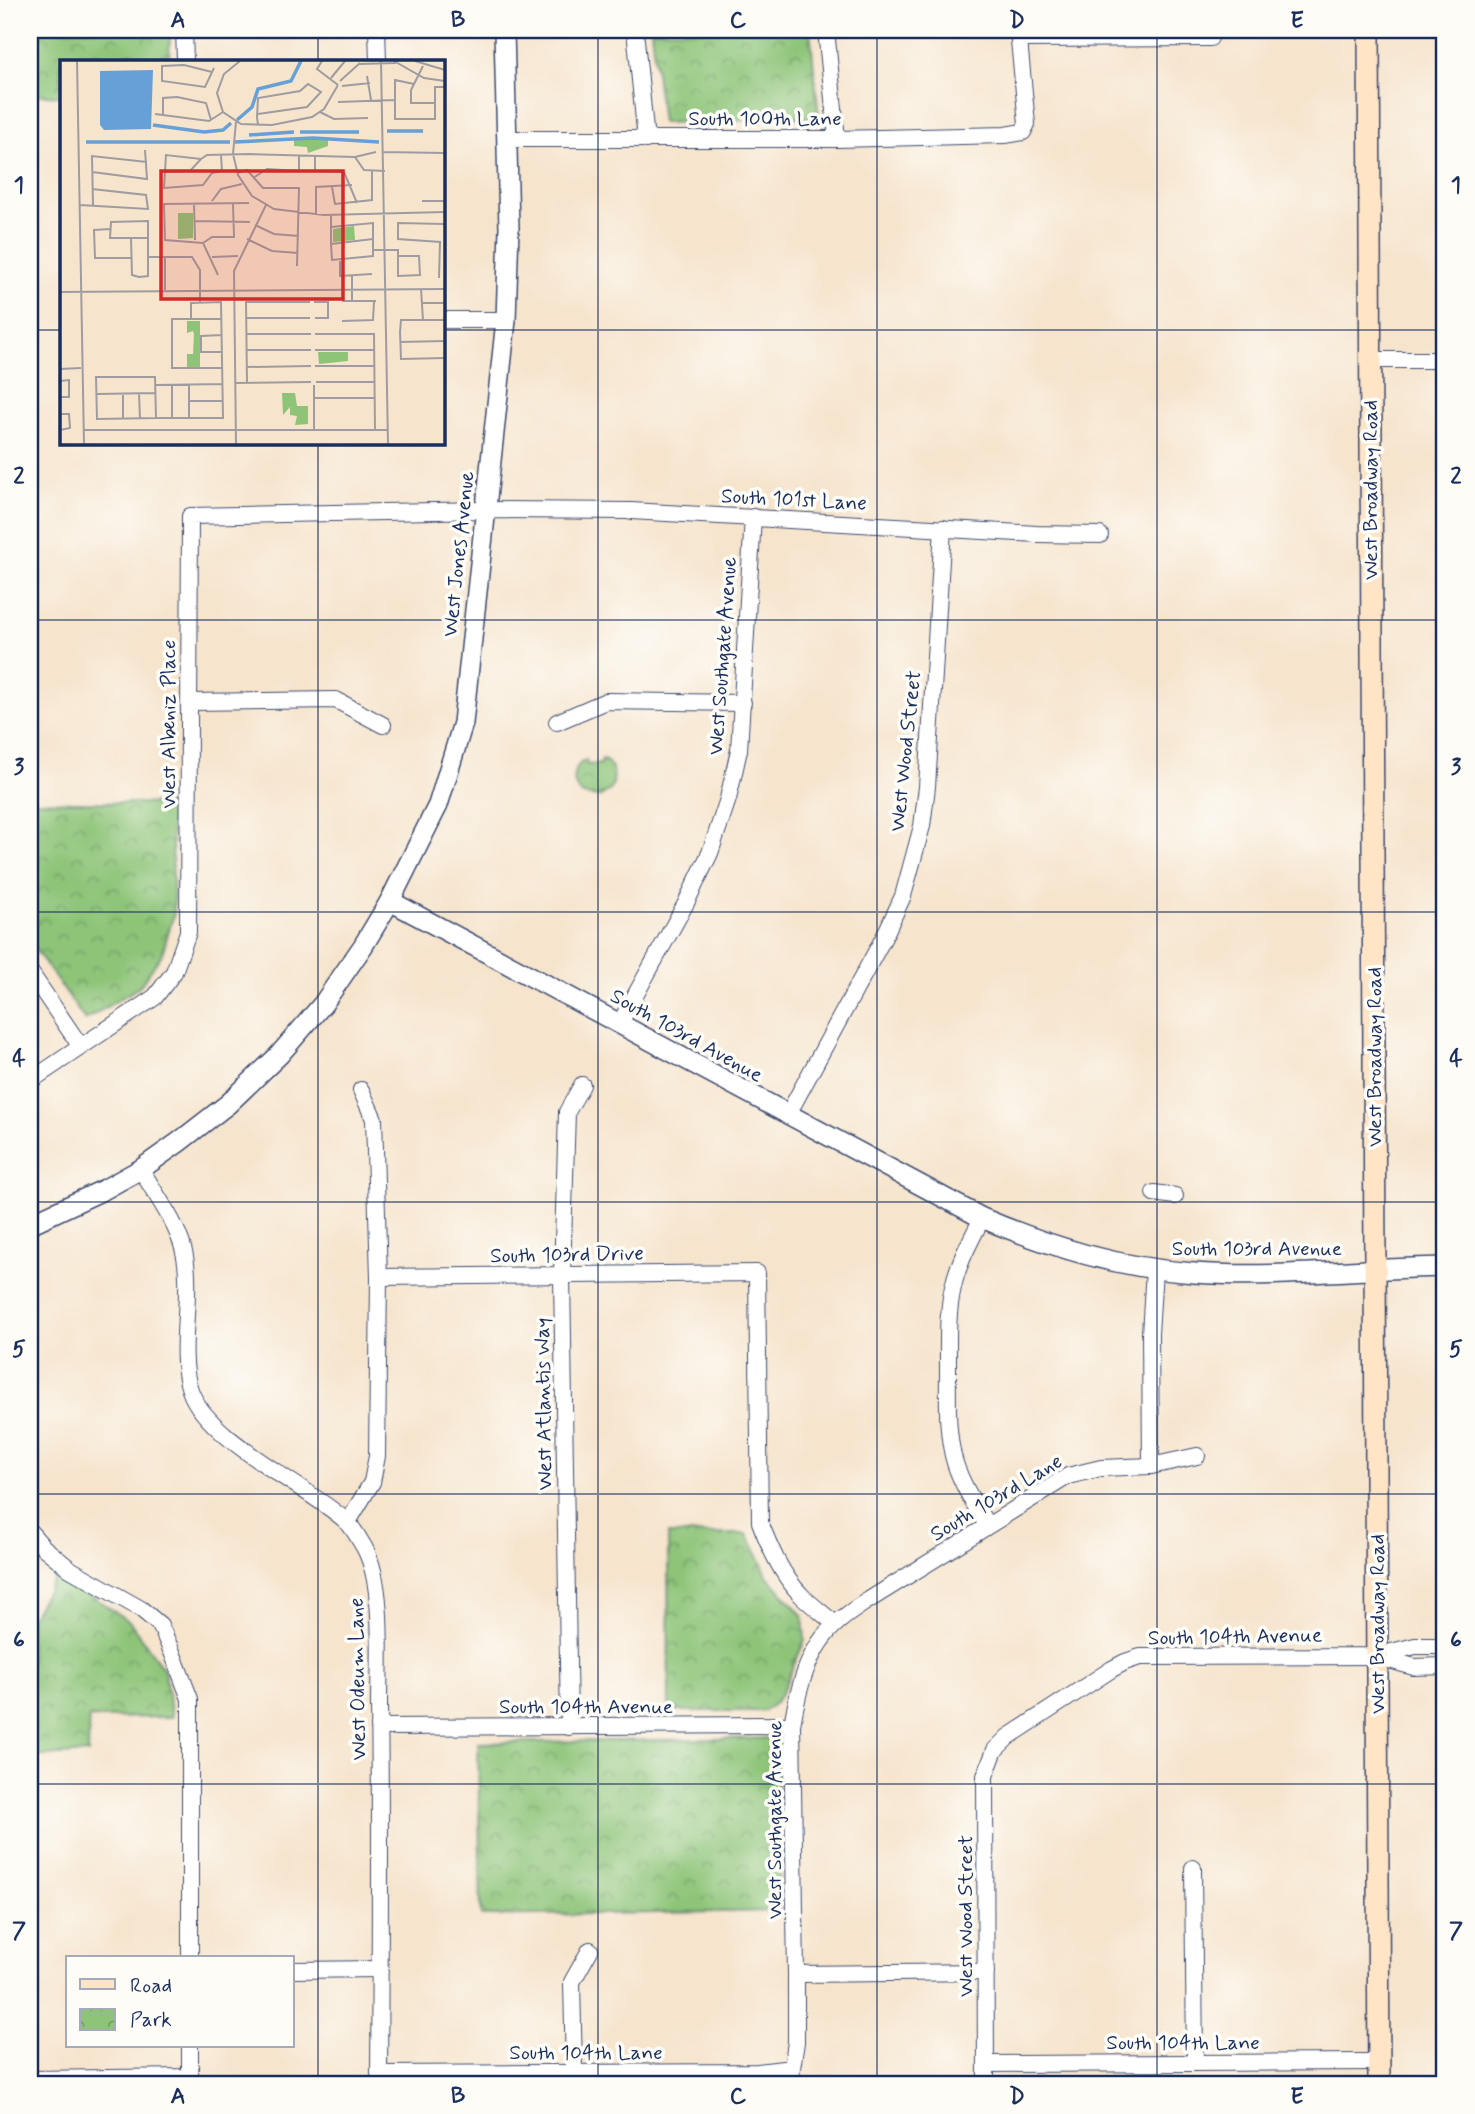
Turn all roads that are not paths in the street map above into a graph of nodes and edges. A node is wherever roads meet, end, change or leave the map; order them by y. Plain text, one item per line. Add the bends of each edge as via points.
1 (184, 30) edge
2 (377, 30) edge
3 (504, 30) edge
4 (635, 30) edge
5 (826, 30) edge
6 (1369, 30) edge
7 (1019, 34) edge
8 (1210, 34) edge
9 (185, 60) edge
10 (378, 60) edge
11 (507, 139) junction
12 (837, 139) junction
13 (646, 140) junction
14 (444, 320) edge
15 (506, 320) junction
16 (1369, 360) junction
17 (1445, 360) edge
18 (485, 510) junction
19 (190, 516) joint
20 (753, 517) junction
21 (943, 528) junction
22 (1100, 535) dead end
23 (190, 702) junction
24 (743, 703) junction
25 (557, 722) dead end
26 (383, 725) dead end
27 (390, 901) junction
28 (30, 972) edge
29 (620, 1023) junction
30 (81, 1047) junction
31 (30, 1081) edge
32 (582, 1085) dead end
33 (361, 1090) dead end
34 (788, 1116) junction
35 (141, 1168) junction
36 (1154, 1193) dead end
37 (1175, 1195) dead end
38 (982, 1218) junction
39 (30, 1224) edge
40 (1445, 1267) edge
41 (1154, 1269) junction
42 (1375, 1270) junction
43 (562, 1275) junction
44 (379, 1277) junction
45 (1197, 1456) dead end
46 (1151, 1466) junction
47 (348, 1522) junction
48 (987, 1525) junction
49 (30, 1532) edge
50 (835, 1624) junction
51 (1445, 1646) edge
52 (1376, 1656) junction
53 (1445, 1666) edge
54 (792, 1725) junction
55 (380, 1727) junction
56 (569, 1727) junction
57 (995, 1750) joint
58 (1193, 1868) dead end
59 (590, 1950) dead end
60 (190, 1956) edge
61 (380, 1969) junction
62 (294, 1970) edge
63 (986, 1972) junction
64 (796, 1974) junction
65 (190, 2048) edge
66 (1379, 2062) junction
67 (1195, 2063) junction
68 (986, 2064) junction
69 (792, 2068) joint
70 (573, 2072) junction
71 (380, 2074) joint
72 (669, 2078) edge
73 (30, 2079) edge
74 (986, 2084) edge
75 (1378, 2084) edge

1 - 9 street
2 - 10 street
3 - 11 street, West Jones Avenue
4 - 13 street
5 - 12 street
6 - 16 main road, West Broadway Road
7 - 8 street
7 - 12 street, South 100th Lane via 1027,124 1023,132
11 - 13 street, South 100th Lane
11 - 15 street, West Jones Avenue
12 - 13 street, South 100th Lane
14 - 15 street
15 - 18 street, West Jones Avenue
16 - 17 street
16 - 42 main road, West Broadway Road
18 - 19 street, South 101st Lane
18 - 20 street, South 101st Lane
18 - 27 street, West Jones Avenue via 463,723 438,805
19 - 23 street, West Albeniz Place
20 - 21 street, South 101st Lane
20 - 24 street, West Southgate Avenue
21 - 22 street, South 101st Lane
21 - 34 street, West Wood Street via 922,826 902,896 884,937
23 - 26 street via 336,700
23 - 30 street, West Albeniz Place via 188,932 174,972 155,997
24 - 25 street via 606,701
24 - 29 street, West Southgate Avenue via 739,750 710,853
27 - 29 street, South 103rd Avenue
27 - 35 street via 323,1004 279,1055 228,1104
28 - 30 street
29 - 34 street, South 103rd Avenue
30 - 31 street, West Albeniz Place
32 - 43 street, West Atlantis Way via 567,1112
33 - 44 street via 374,1119
34 - 38 street, South 103rd Avenue
35 - 39 street
35 - 47 street via 183,1248 186,1368 190,1390 203,1415
36 - 37 street
38 - 41 street, South 103rd Avenue via 1064,1249
38 - 48 street via 953,1286 948,1321 948,1404 961,1481
40 - 42 street, South 103rd Avenue
41 - 42 street, South 103rd Avenue via 1243,1274
41 - 46 street
42 - 52 main road, West Broadway Road
43 - 44 street, South 103rd Drive
43 - 50 street, South 103rd Drive via 757,1273 760,1522 785,1576
43 - 56 street, West Atlantis Way
44 - 47 street via 377,1456 372,1482
45 - 46 street, South 103rd Lane
46 - 48 street, South 103rd Lane via 1101,1468 1068,1476
47 - 55 street, West Odeum Lane via 366,1550 375,1578
48 - 50 street, South 103rd Lane
49 - 60 street via 70,1569 141,1609 160,1625 190,1699
50 - 54 street, West Southgate Avenue via 803,1674
51 - 52 street via 1415,1646
52 - 53 street via 1414,1667
52 - 57 street, South 104th Avenue via 1140,1657 1100,1677
52 - 66 main road, West Broadway Road
54 - 56 street, South 104th Avenue
54 - 64 street, West Southgate Avenue
55 - 56 street, South 104th Avenue
55 - 61 street, West Odeum Lane
57 - 63 street, West Wood Street via 985,1776
58 - 67 street
59 - 70 street via 572,1982
61 - 62 street
61 - 71 street, West Odeum Lane
63 - 64 street
63 - 68 street, West Wood Street
64 - 69 street, West Southgate Avenue
65 - 73 street via 190,2077
66 - 67 street, South 104th Lane
66 - 75 main road, West Broadway Road
67 - 68 street, South 104th Lane
68 - 74 street, West Wood Street
69 - 72 street, South 104th Lane
70 - 71 street, South 104th Lane
70 - 72 street, South 104th Lane

